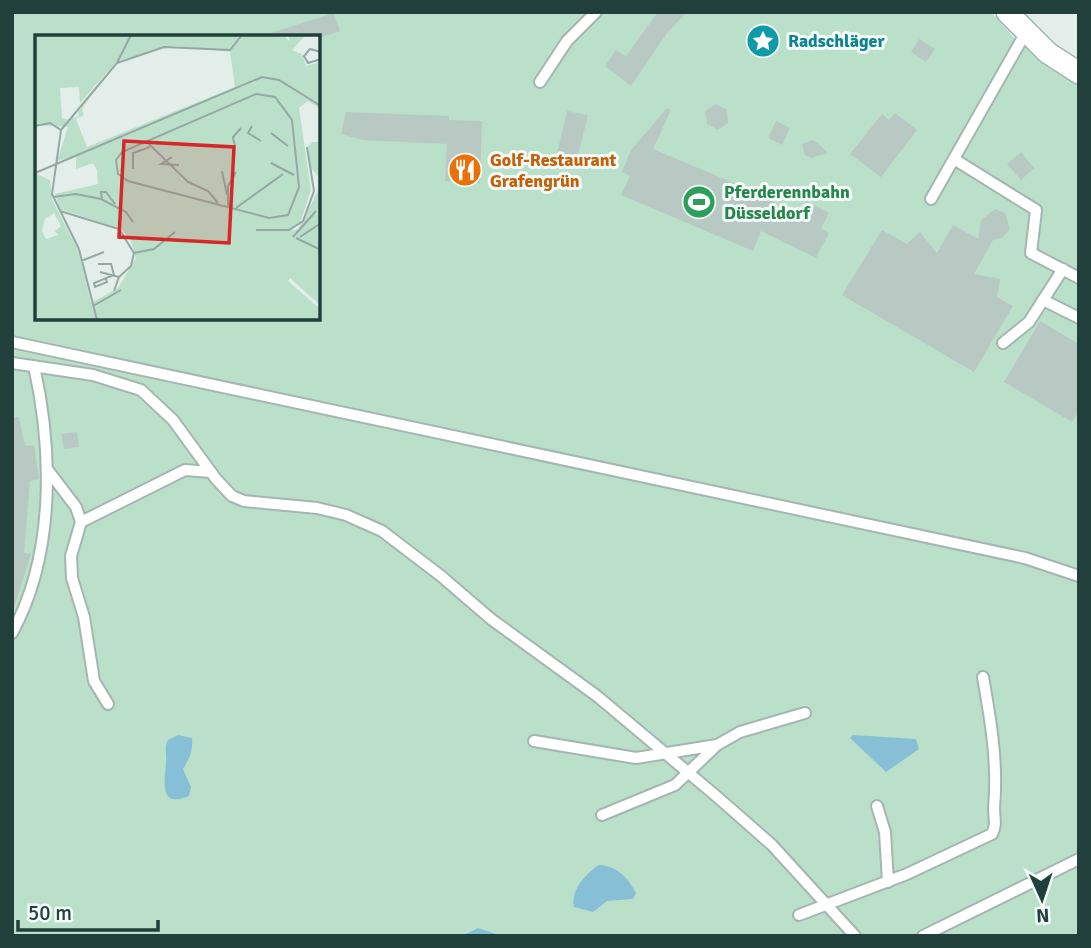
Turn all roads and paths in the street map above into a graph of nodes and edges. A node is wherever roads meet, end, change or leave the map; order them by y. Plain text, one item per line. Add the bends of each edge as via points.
1 (596, 12) edge
2 (1007, 12) edge
3 (1026, 32) junction
4 (1079, 73) edge
5 (540, 82) dead end
6 (954, 159) junction
7 (931, 199) dead end
8 (1063, 270) junction
9 (1079, 278) edge
10 (1043, 300) junction
11 (1079, 318) edge
12 (12, 342) edge
13 (1003, 343) dead end
14 (12, 363) edge
15 (34, 366) junction
16 (47, 469) junction
17 (211, 472) junction
18 (80, 522) junction
19 (1079, 576) edge
20 (12, 634) edge
21 (983, 677) dead end
22 (108, 704) dead end
23 (805, 713) dead end
24 (534, 741) dead end
25 (717, 745) junction
26 (666, 753) junction
27 (686, 773) junction
28 (877, 806) dead end
29 (602, 815) dead end
30 (1079, 859) edge
31 (888, 882) junction
32 (828, 903) junction
33 (799, 915) dead end
34 (855, 936) edge
35 (923, 936) edge

1 - 5 lane via 567,41
2 - 3 street
3 - 4 street
3 - 6 lane
6 - 7 lane
6 - 8 lane via 1036,210 1031,253
8 - 9 lane
8 - 10 lane
10 - 11 lane
10 - 13 lane via 1029,322
12 - 19 lane via 998,552
14 - 15 lane
15 - 16 lane via 43,406
15 - 17 lane via 93,375 141,390 173,420
16 - 18 lane via 76,507
16 - 20 lane via 37,562
17 - 18 lane via 185,470
17 - 26 lane via 232,496 244,501 317,508 382,531
18 - 22 lane via 71,556 72,578 84,617 94,681
21 - 31 lane via 996,756 996,825 992,834
23 - 25 lane via 740,732
24 - 26 lane via 636,758
25 - 26 lane
25 - 27 lane
26 - 27 lane
27 - 29 lane via 657,795
27 - 32 lane via 772,845
28 - 31 lane via 885,832
30 - 35 lane
31 - 32 lane
32 - 33 lane
32 - 34 lane

